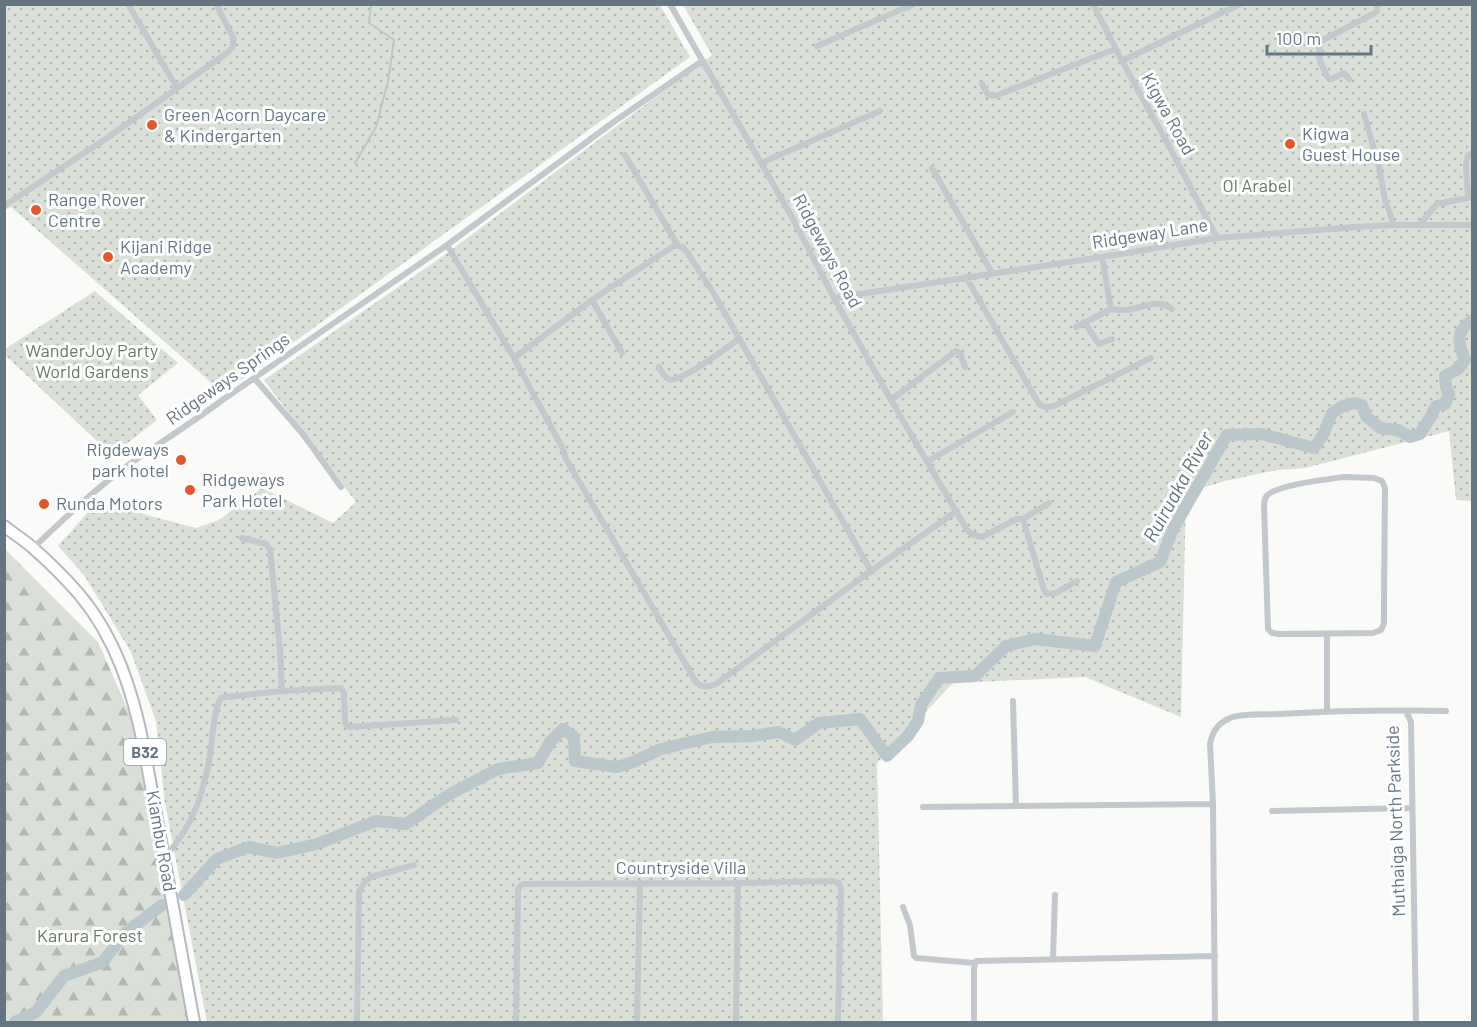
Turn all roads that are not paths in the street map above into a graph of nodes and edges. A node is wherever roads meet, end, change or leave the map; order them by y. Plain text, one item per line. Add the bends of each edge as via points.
1 (128, 4) edge
2 (216, 4) edge
3 (670, 4) edge
4 (914, 4) edge
5 (1093, 4) edge
6 (1240, 4) edge
7 (1377, 4) edge
8 (817, 46) dead end
9 (1115, 49) junction
10 (702, 61) junction
11 (1122, 61) junction
12 (1349, 79) dead end
13 (982, 84) dead end
14 (177, 88) junction
15 (880, 111) dead end
16 (1364, 114) dead end
17 (1473, 153) edge
18 (625, 155) dead end
19 (761, 163) junction
20 (932, 168) dead end
21 (1470, 197) edge
22 (4, 206) edge
23 (1394, 225) junction
24 (1419, 225) junction
25 (1473, 225) edge
26 (1216, 238) junction
27 (447, 245) junction
28 (678, 246) junction
29 (1102, 257) junction
30 (993, 273) junction
31 (966, 277) junction
32 (834, 298) junction
33 (592, 300) junction
34 (1111, 309) junction
35 (1172, 309) dead end
36 (1084, 322) junction
37 (1076, 327) dead end
38 (739, 339) junction
39 (1112, 339) dead end
40 (622, 353) dead end
41 (514, 358) junction
42 (1151, 358) dead end
43 (659, 367) dead end
44 (965, 367) dead end
45 (255, 379) junction
46 (891, 400) junction
47 (1013, 412) dead end
48 (928, 461) junction
49 (341, 487) dead end
50 (1050, 503) dead end
51 (957, 511) junction
52 (1023, 519) junction
53 (4, 526) edge
54 (242, 538) dead end
55 (33, 548) junction
56 (871, 571) junction
57 (1077, 581) dead end
58 (1327, 634) junction
59 (282, 691) junction
60 (1013, 701) dead end
61 (1327, 711) junction
62 (1406, 711) junction
63 (1446, 711) dead end
64 (456, 720) dead end
65 (1213, 804) junction
66 (1016, 806) junction
67 (923, 807) dead end
68 (1412, 808) junction
69 (1272, 811) dead end
70 (164, 859) junction
71 (414, 865) dead end
72 (640, 883) junction
73 (738, 883) junction
74 (1055, 895) dead end
75 (903, 907) dead end
76 (1215, 957) junction
77 (1053, 959) junction
78 (975, 962) junction
79 (194, 1023) edge
80 (357, 1023) edge
81 (516, 1023) edge
82 (637, 1023) edge
83 (736, 1023) edge
84 (837, 1023) edge
85 (974, 1023) edge
86 (1215, 1023) edge
87 (1416, 1023) edge

1 - 14 street
2 - 14 street via 234,44
3 - 10 street, Ridgeways Road
4 - 8 street
5 - 9 street, Kigwa Road
6 - 11 street
7 - 12 street via 1375,13 1319,43 1320,61 1328,78 1344,73
9 - 11 street, Kigwa Road
9 - 13 street via 995,96 988,95
10 - 19 street, Ridgeways Road
10 - 27 street, Ridgeways Springs
11 - 26 street, Kigwa Road
14 - 22 street
15 - 19 street
16 - 23 street
17 - 21 street via 1466,164
18 - 28 street
19 - 32 street, Ridgeways Road
20 - 30 street
21 - 24 street via 1437,204
23 - 24 street, Ridgeway Lane
23 - 26 street, Ridgeway Lane
24 - 25 street, Ridgeway Lane
26 - 29 street, Ridgeway Lane
27 - 41 street
27 - 45 street, Ridgeways Springs
28 - 33 street
28 - 38 street via 687,252
29 - 30 street, Ridgeway Lane
29 - 34 street
30 - 31 street, Ridgeway Lane
31 - 32 street, Ridgeway Lane
31 - 42 street via 1039,404 1045,407
32 - 46 street, Ridgeways Road
33 - 40 street
33 - 41 street
34 - 35 street via 1158,303
34 - 36 street
36 - 37 street
36 - 39 street via 1099,344
38 - 43 street via 676,380 669,380
38 - 56 street
41 - 56 street via 566,459 699,685 707,687 719,682
44 - 46 street via 956,351
45 - 49 street
45 - 55 street, Ridgeways Springs via 120,471
46 - 48 street, Ridgeways Road
47 - 48 street
48 - 51 street, Ridgeways Road
50 - 52 street, Ridgeways Road
51 - 52 street, Ridgeways Road via 967,530 982,537
51 - 56 street
52 - 57 street via 1047,594
53 - 55 highway, Kiambu Road / B32
54 - 59 street via 266,544 270,549
55 - 70 highway, Kiambu Road / B32 via 80,595 121,665 135,703
58 - 58 street via 1279,634 1268,629 1266,497 1273,491 1300,484 1344,477 1382,480 1384,623 1381,630 1373,633
58 - 61 street
59 - 64 street via 341,688 345,722 350,727
59 - 70 street via 221,698 218,702 202,789 182,835
60 - 66 street
61 - 62 street, Muthaiga North Parkside
61 - 65 street, Muthaiga North Parkside via 1233,717 1219,725 1209,744
62 - 63 street
62 - 68 street, Muthaiga North Parkside via 1411,722
65 - 66 street
65 - 76 street, Muthaiga North Parkside
66 - 67 street
68 - 69 street
68 - 87 street, Muthaiga North Parkside
70 - 79 highway, Kiambu Road / B32
71 - 80 street via 371,877 359,892
72 - 73 street, Countryside Villa
72 - 81 street, Countryside Villa via 521,885
72 - 82 street
73 - 83 street
73 - 84 street, Countryside Villa via 839,883
74 - 77 street
75 - 78 street via 916,958
76 - 77 street
76 - 86 street, Muthaiga North Parkside
77 - 78 street
78 - 85 street

